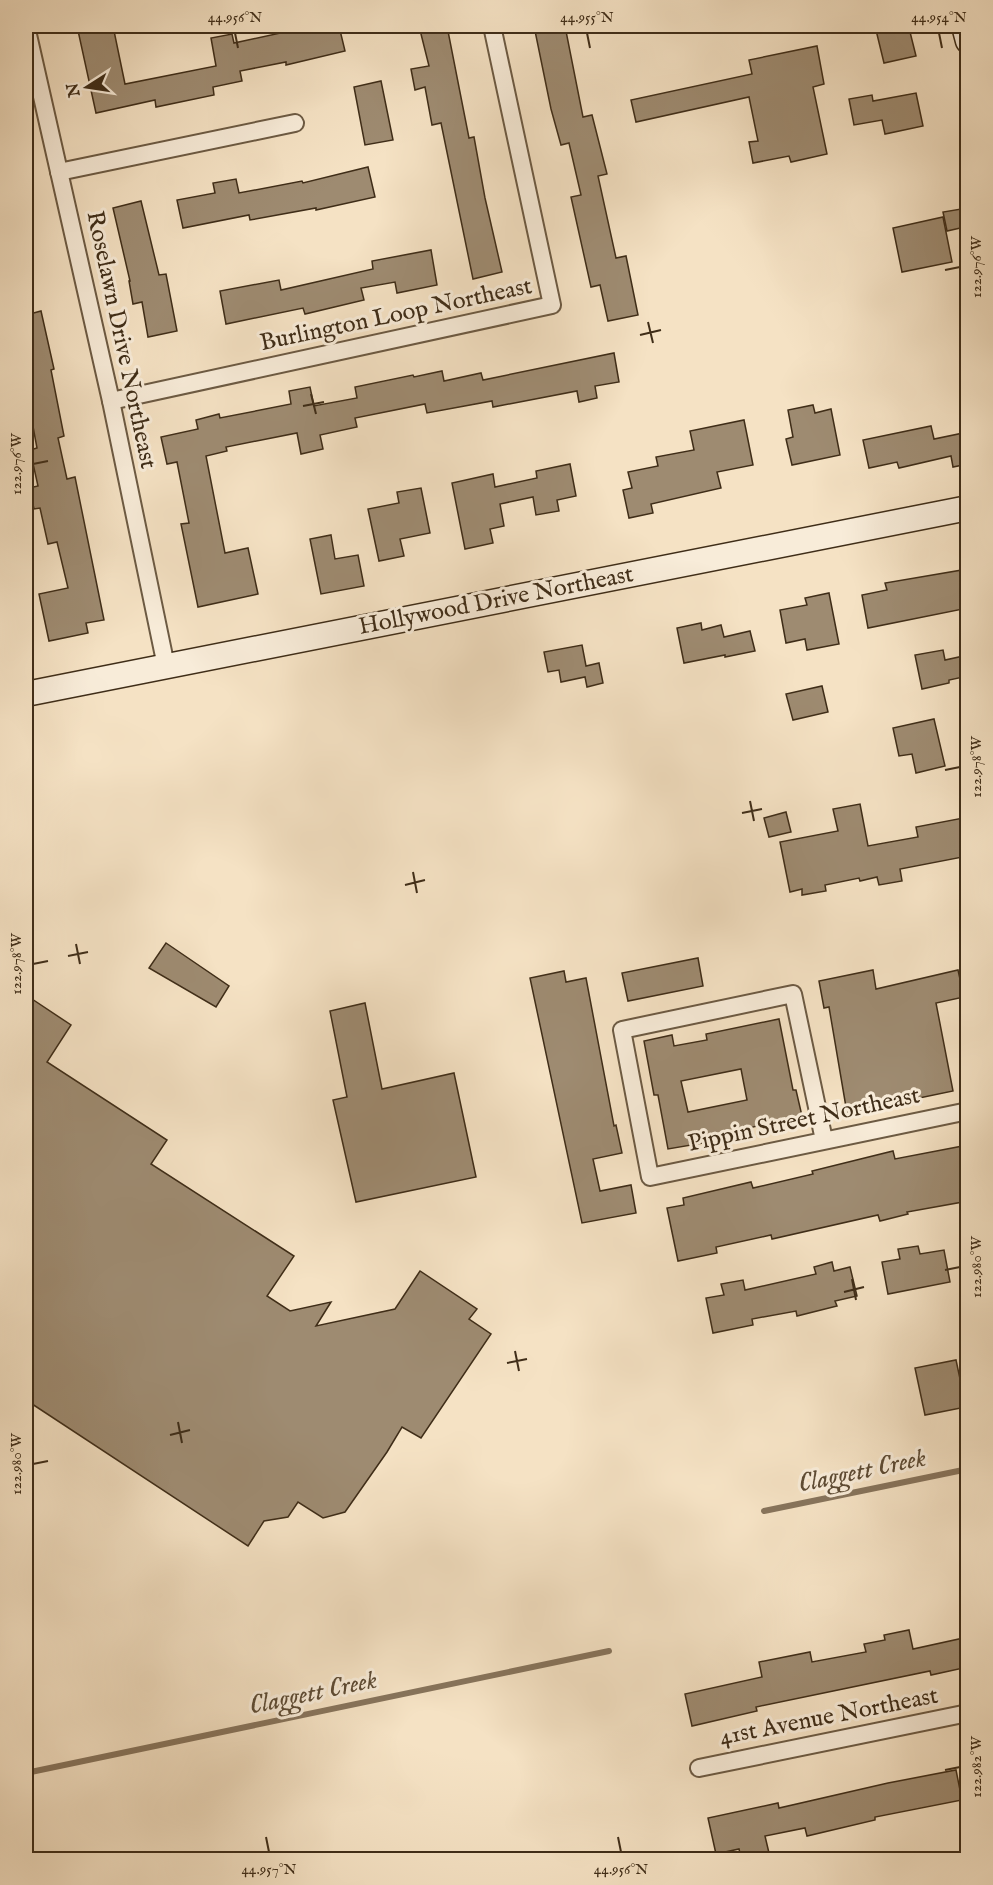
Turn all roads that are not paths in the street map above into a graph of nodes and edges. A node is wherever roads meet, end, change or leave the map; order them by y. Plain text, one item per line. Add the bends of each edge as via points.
1 (26, 26) edge
2 (492, 26) edge
3 (964, 26) edge
4 (968, 41) edge
5 (295, 123) dead end
6 (59, 171) junction
7 (111, 401) junction
8 (968, 508) edge
9 (166, 666) junction
10 (26, 694) edge
11 (968, 1111) edge
12 (824, 1140) junction
13 (968, 1713) edge
14 (699, 1768) dead end

1 - 6 street, Roselawn Drive Northeast
2 - 7 street, Burlington Loop Northeast via 552,305
3 - 4 street
5 - 6 street
6 - 7 street, Roselawn Drive Northeast
7 - 9 street, Roselawn Drive Northeast
8 - 9 street, Hollywood Drive Northeast
9 - 10 street, Hollywood Drive Northeast
11 - 12 street, Pippin Street Northeast
12 - 12 street, Pippin Street Northeast via 650,1177 622,1030 794,994
13 - 14 street, 41st Avenue Northeast

